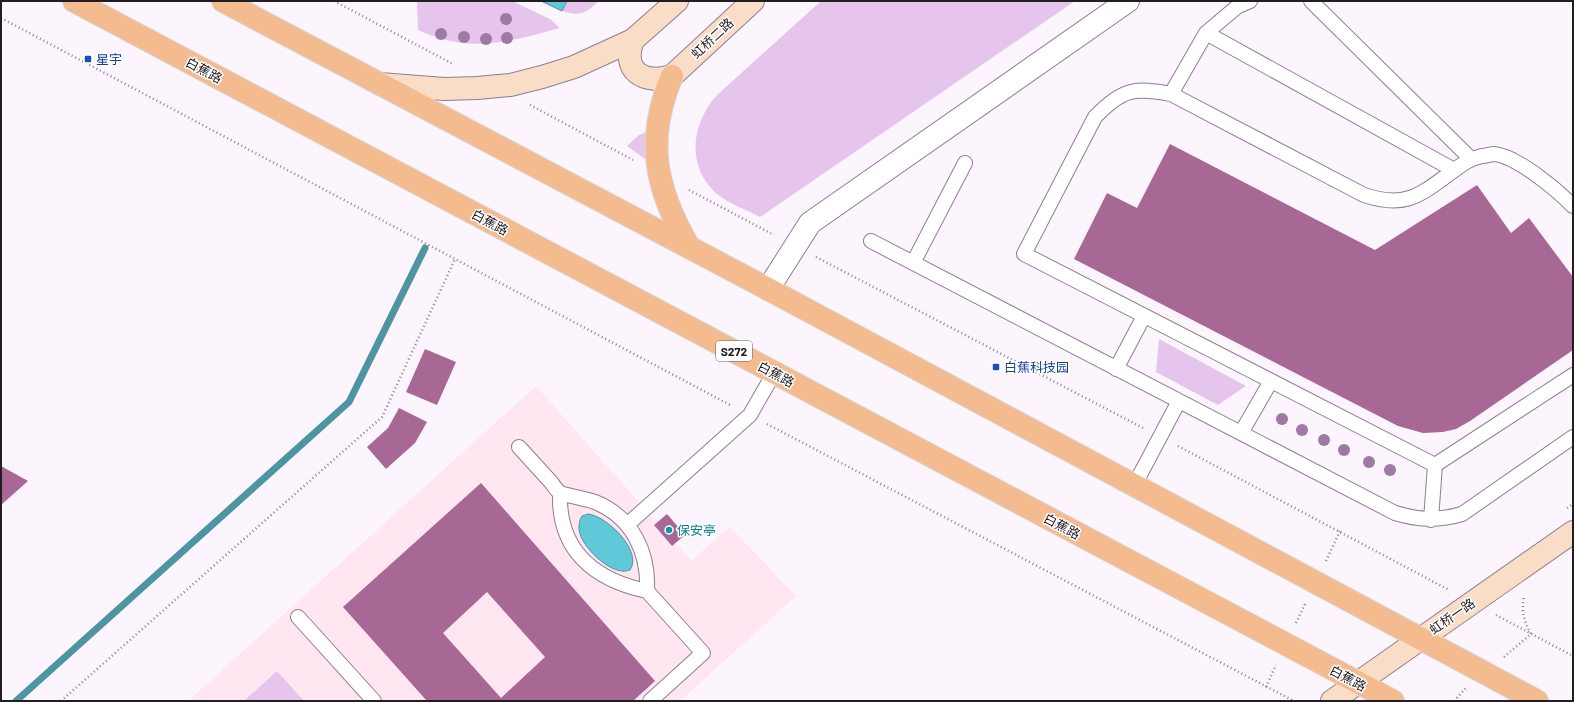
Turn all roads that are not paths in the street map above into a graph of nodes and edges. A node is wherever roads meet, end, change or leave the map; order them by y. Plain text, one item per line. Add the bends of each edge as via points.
1 (74, 1) edge
2 (223, 1) edge
3 (677, 1) edge
4 (753, 1) edge
5 (1128, 1) edge
6 (1250, 1) edge
7 (1311, 1) edge
8 (1206, 33) junction
9 (633, 40) junction
10 (672, 76) junction
11 (379, 84) junction
12 (1171, 94) junction
13 (1470, 158) junction
14 (965, 163) dead end
15 (1454, 170) junction
16 (1573, 206) edge
17 (871, 241) dead end
18 (689, 247) junction
19 (913, 263) junction
20 (768, 289) junction
21 (1144, 316) junction
22 (1116, 369) junction
23 (774, 373) junction
24 (1573, 375) edge
25 (1271, 381) junction
26 (1179, 401) junction
27 (1241, 433) junction
28 (1573, 437) edge
29 (519, 447) dead end
30 (1435, 465) junction
31 (1134, 486) junction
32 (560, 493) junction
33 (1431, 520) junction
34 (628, 524) junction
35 (1573, 532) edge
36 (647, 590) junction
37 (298, 617) dead end
38 (1420, 639) junction
39 (1358, 683) junction
40 (374, 701) edge
41 (650, 701) edge
42 (1332, 701) edge
43 (1393, 701) edge
44 (1537, 701) edge

1 - 23 main road, 白蕉路 / S272
2 - 11 main road
3 - 9 street
4 - 10 street, 虹桥二路
5 - 20 street via 810,223
6 - 8 lane via 1238,6
7 - 13 lane
8 - 12 lane
8 - 15 lane
9 - 10 street via 629,56 636,73 654,79
9 - 11 street via 574,67 510,85 444,89
10 - 18 main road via 658,116 655,138 656,162 677,227
11 - 18 main road
12 - 15 lane via 1364,195 1383,201 1402,201 1420,194
12 - 21 lane via 1151,91 1130,92 1111,101 1095,117 1024,254
13 - 15 lane
13 - 16 lane via 1494,154 1516,162 1555,188
14 - 19 lane
17 - 19 lane
18 - 20 main road
19 - 22 lane
20 - 31 main road
21 - 22 lane
21 - 25 lane
22 - 26 lane
23 - 34 lane via 750,415
23 - 39 main road, 白蕉路 / S272
24 - 30 lane
25 - 27 lane
25 - 30 lane
26 - 27 lane
26 - 31 lane
27 - 33 lane via 1395,513
28 - 33 lane via 1462,514
29 - 32 lane
30 - 33 lane
31 - 38 main road
32 - 34 lane via 596,503 613,511
32 - 36 lane via 559,509 563,528 583,560 613,581
34 - 36 lane via 644,558 648,575
35 - 38 street, 虹桥一路
36 - 41 lane via 703,653
37 - 40 lane
38 - 39 street, 虹桥一路
38 - 44 main road
39 - 42 street, 虹桥一路
39 - 43 main road, 白蕉路 / S272

